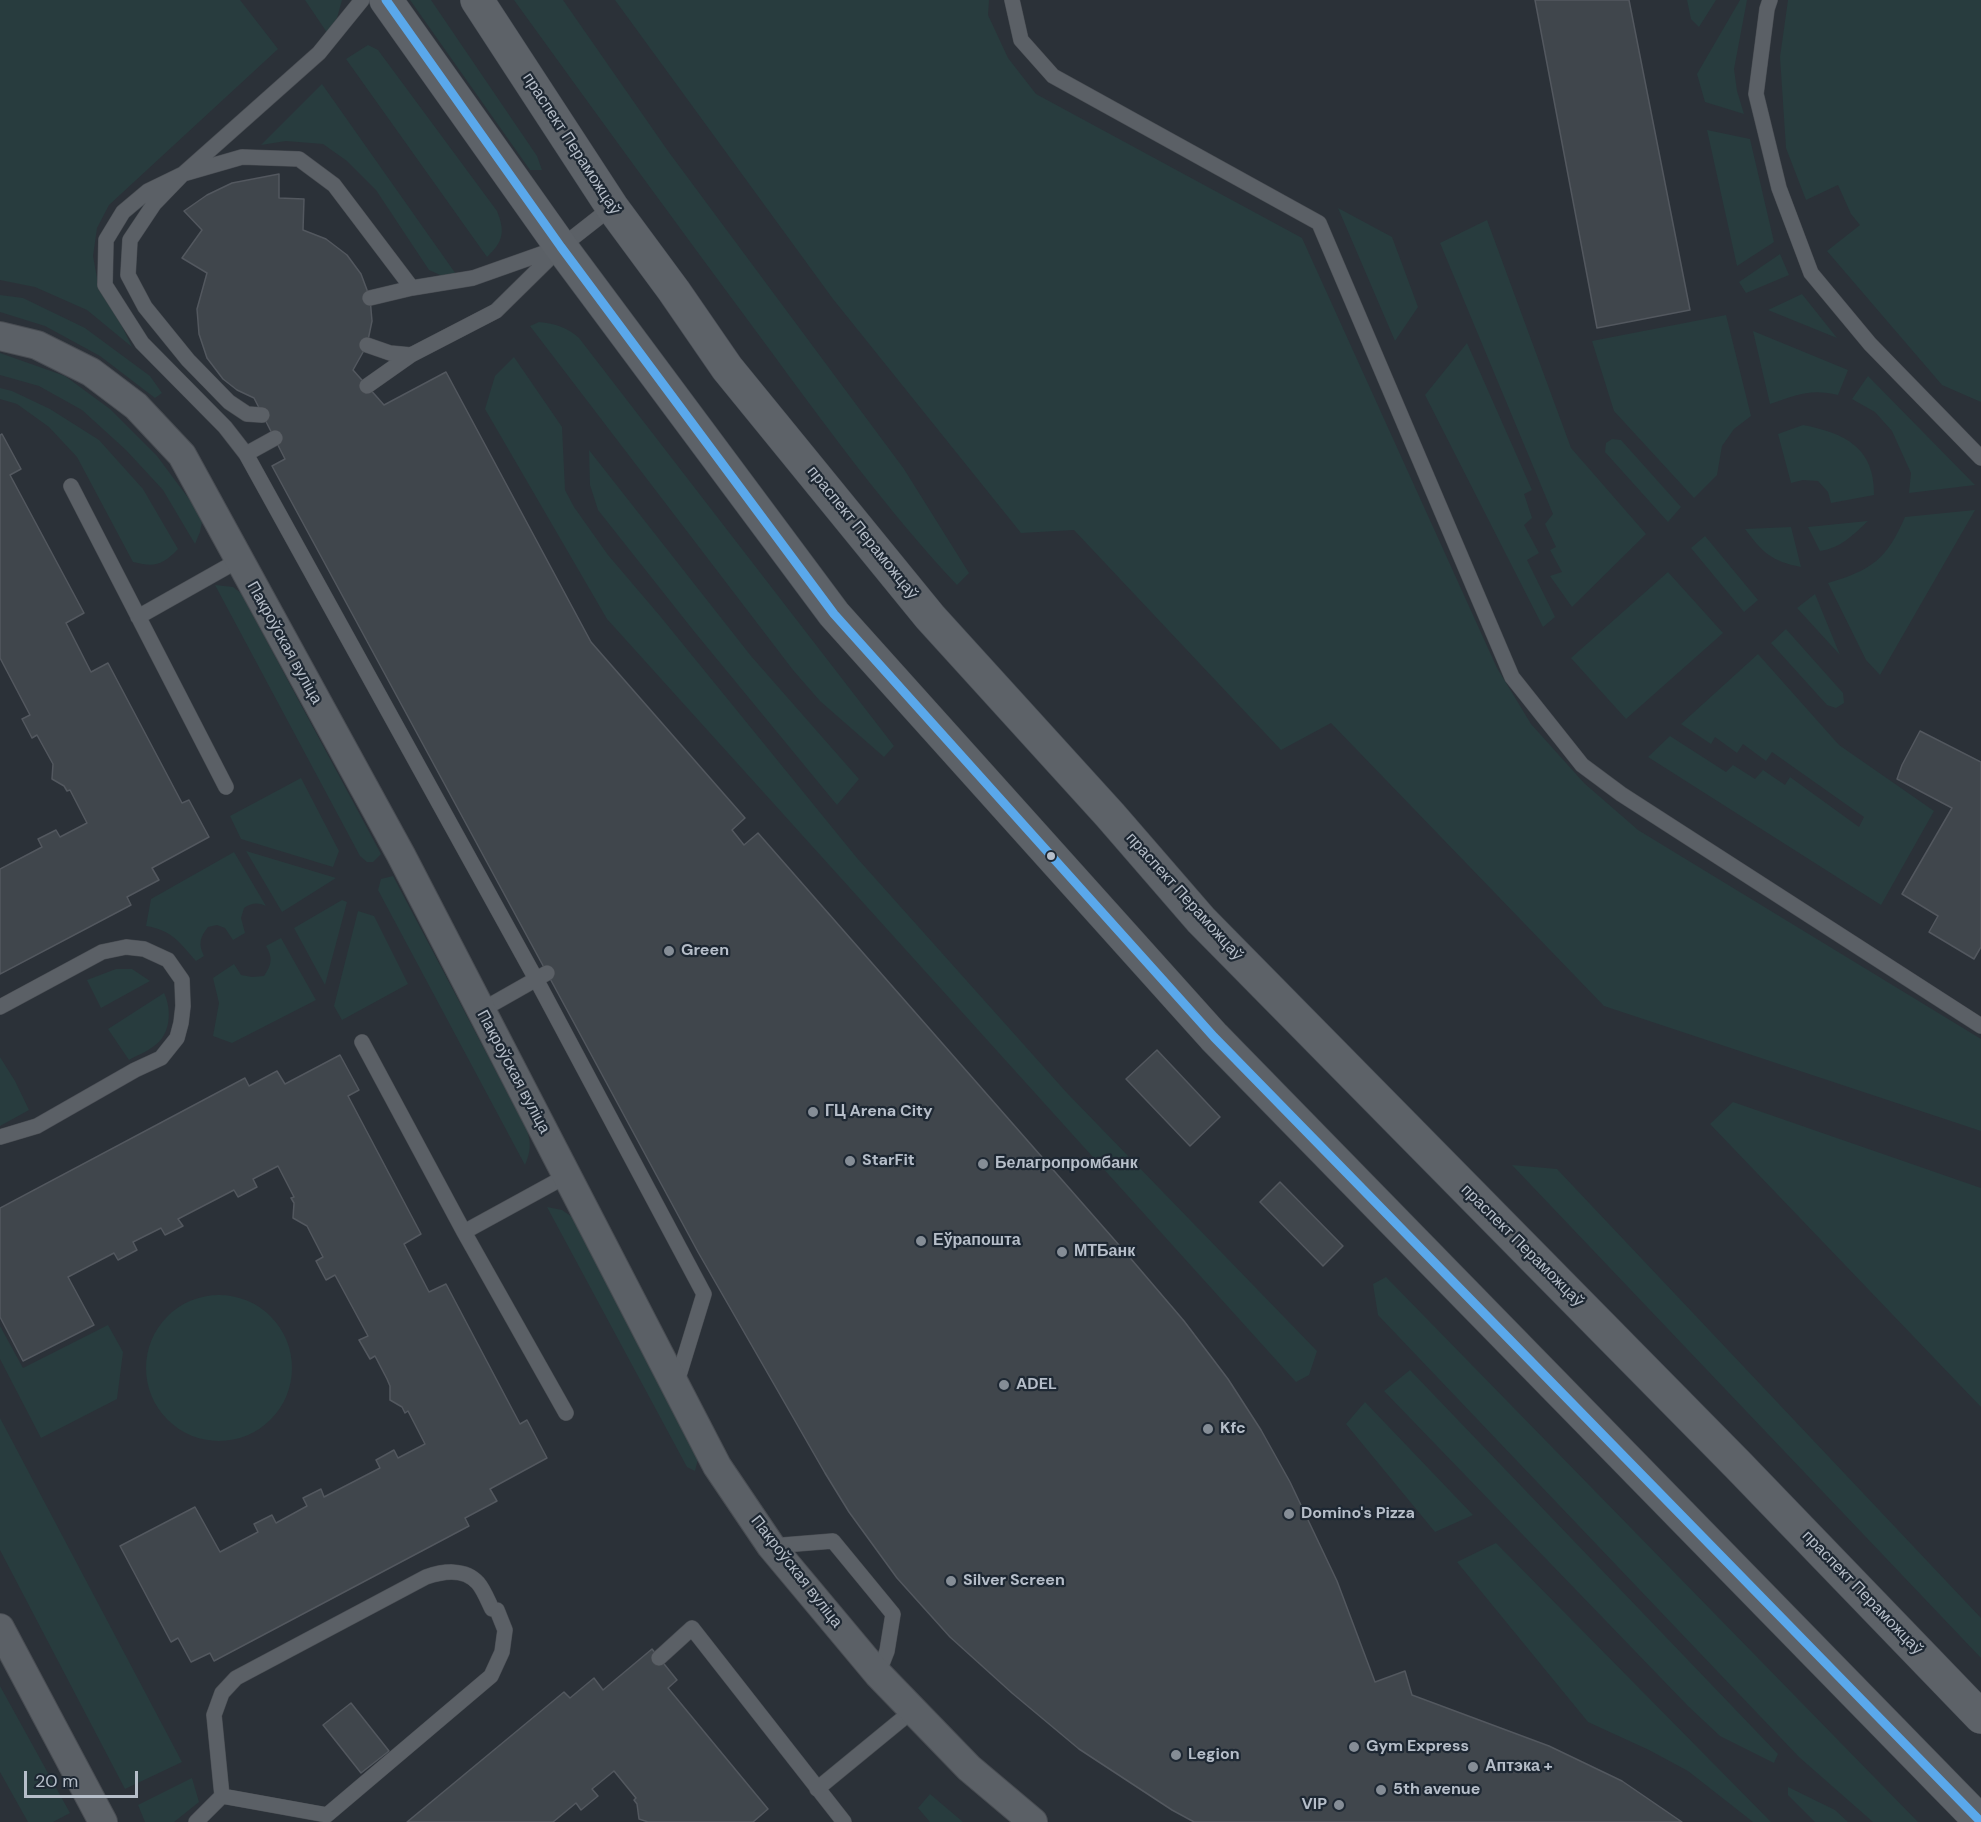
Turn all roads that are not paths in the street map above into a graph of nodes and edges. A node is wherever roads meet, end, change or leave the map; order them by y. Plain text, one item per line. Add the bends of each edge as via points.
1 (362, 0) edge
2 (386, 0) edge
3 (477, 0) edge
4 (1012, 0) edge
5 (1770, 0) edge
6 (183, 174) junction
7 (612, 207) junction
8 (561, 248) junction
9 (412, 288) junction
10 (370, 298) dead end
11 (0, 336) edge
12 (367, 345) dead end
13 (411, 355) junction
14 (367, 386) dead end
15 (262, 415) dead end
16 (275, 438) dead end
17 (246, 454) junction
18 (1981, 458) edge
19 (71, 486) dead end
20 (239, 560) junction
21 (138, 617) junction
22 (226, 787) dead end
23 (541, 976) junction
24 (0, 1007) edge
25 (480, 1011) junction
26 (1980, 1024) edge
27 (362, 1042) dead end
28 (0, 1137) edge
29 (567, 1175) junction
30 (464, 1232) junction
31 (676, 1386) junction
32 (566, 1413) dead end
33 (771, 1546) junction
34 (0, 1628) edge
35 (659, 1658) dead end
36 (878, 1674) junction
37 (912, 1711) junction
38 (1981, 1717) edge
39 (817, 1789) junction
40 (222, 1796) junction
41 (103, 1822) edge
42 (196, 1822) edge
43 (844, 1822) edge
44 (1034, 1822) edge
45 (1981, 1822) edge

1 - 6 lane via 319,53
2 - 8 main road
3 - 7 main road, праспект Пераможцаў
4 - 26 lane via 1022,40 1053,76 1319,223 1512,677 1582,765 1621,794
5 - 18 lane via 1756,93 1779,188 1811,273 1870,344
6 - 9 lane via 242,157 300,159 334,185
6 - 15 lane via 154,204 130,240 128,275 145,307 188,360 229,402 247,414
6 - 17 lane via 148,191 123,212 106,240 105,285 141,343 225,427
7 - 8 lane
7 - 38 main road, праспект Пераможцаў via 727,368 930,617 1201,920
8 - 9 lane via 473,278
8 - 13 lane via 496,311
8 - 45 main road via 834,614 1056,862 1214,1037
9 - 10 lane
11 - 20 street, Пакроўская вуліца via 37,345 91,372 136,406 182,455
12 - 13 lane
13 - 14 lane
16 - 17 lane
17 - 23 lane
19 - 21 lane
20 - 21 lane
20 - 25 street, Пакроўская вуліца via 401,855
21 - 22 lane
23 - 25 lane
23 - 31 lane via 704,1294
24 - 28 lane via 102,952 126,947 168,960 182,980 183,1006 177,1038 161,1058 37,1126
25 - 29 street, Пакроўская вуліца
27 - 30 lane
29 - 30 lane
29 - 31 street, Пакроўская вуліца
30 - 32 lane
31 - 33 street, Пакроўская вуліца via 717,1466
33 - 36 street, Пакроўская вуліца
33 - 36 lane via 833,1541 893,1614
34 - 41 street
35 - 39 lane via 692,1628
36 - 37 street, Пакроўская вуліца
37 - 39 lane
37 - 44 street, Пакроўская вуліца via 969,1768
39 - 43 lane
40 - 40 lane via 327,1815 491,1676 502,1652 505,1630 477,1581 443,1571 426,1577 236,1678 222,1694 214,1715
40 - 42 lane

